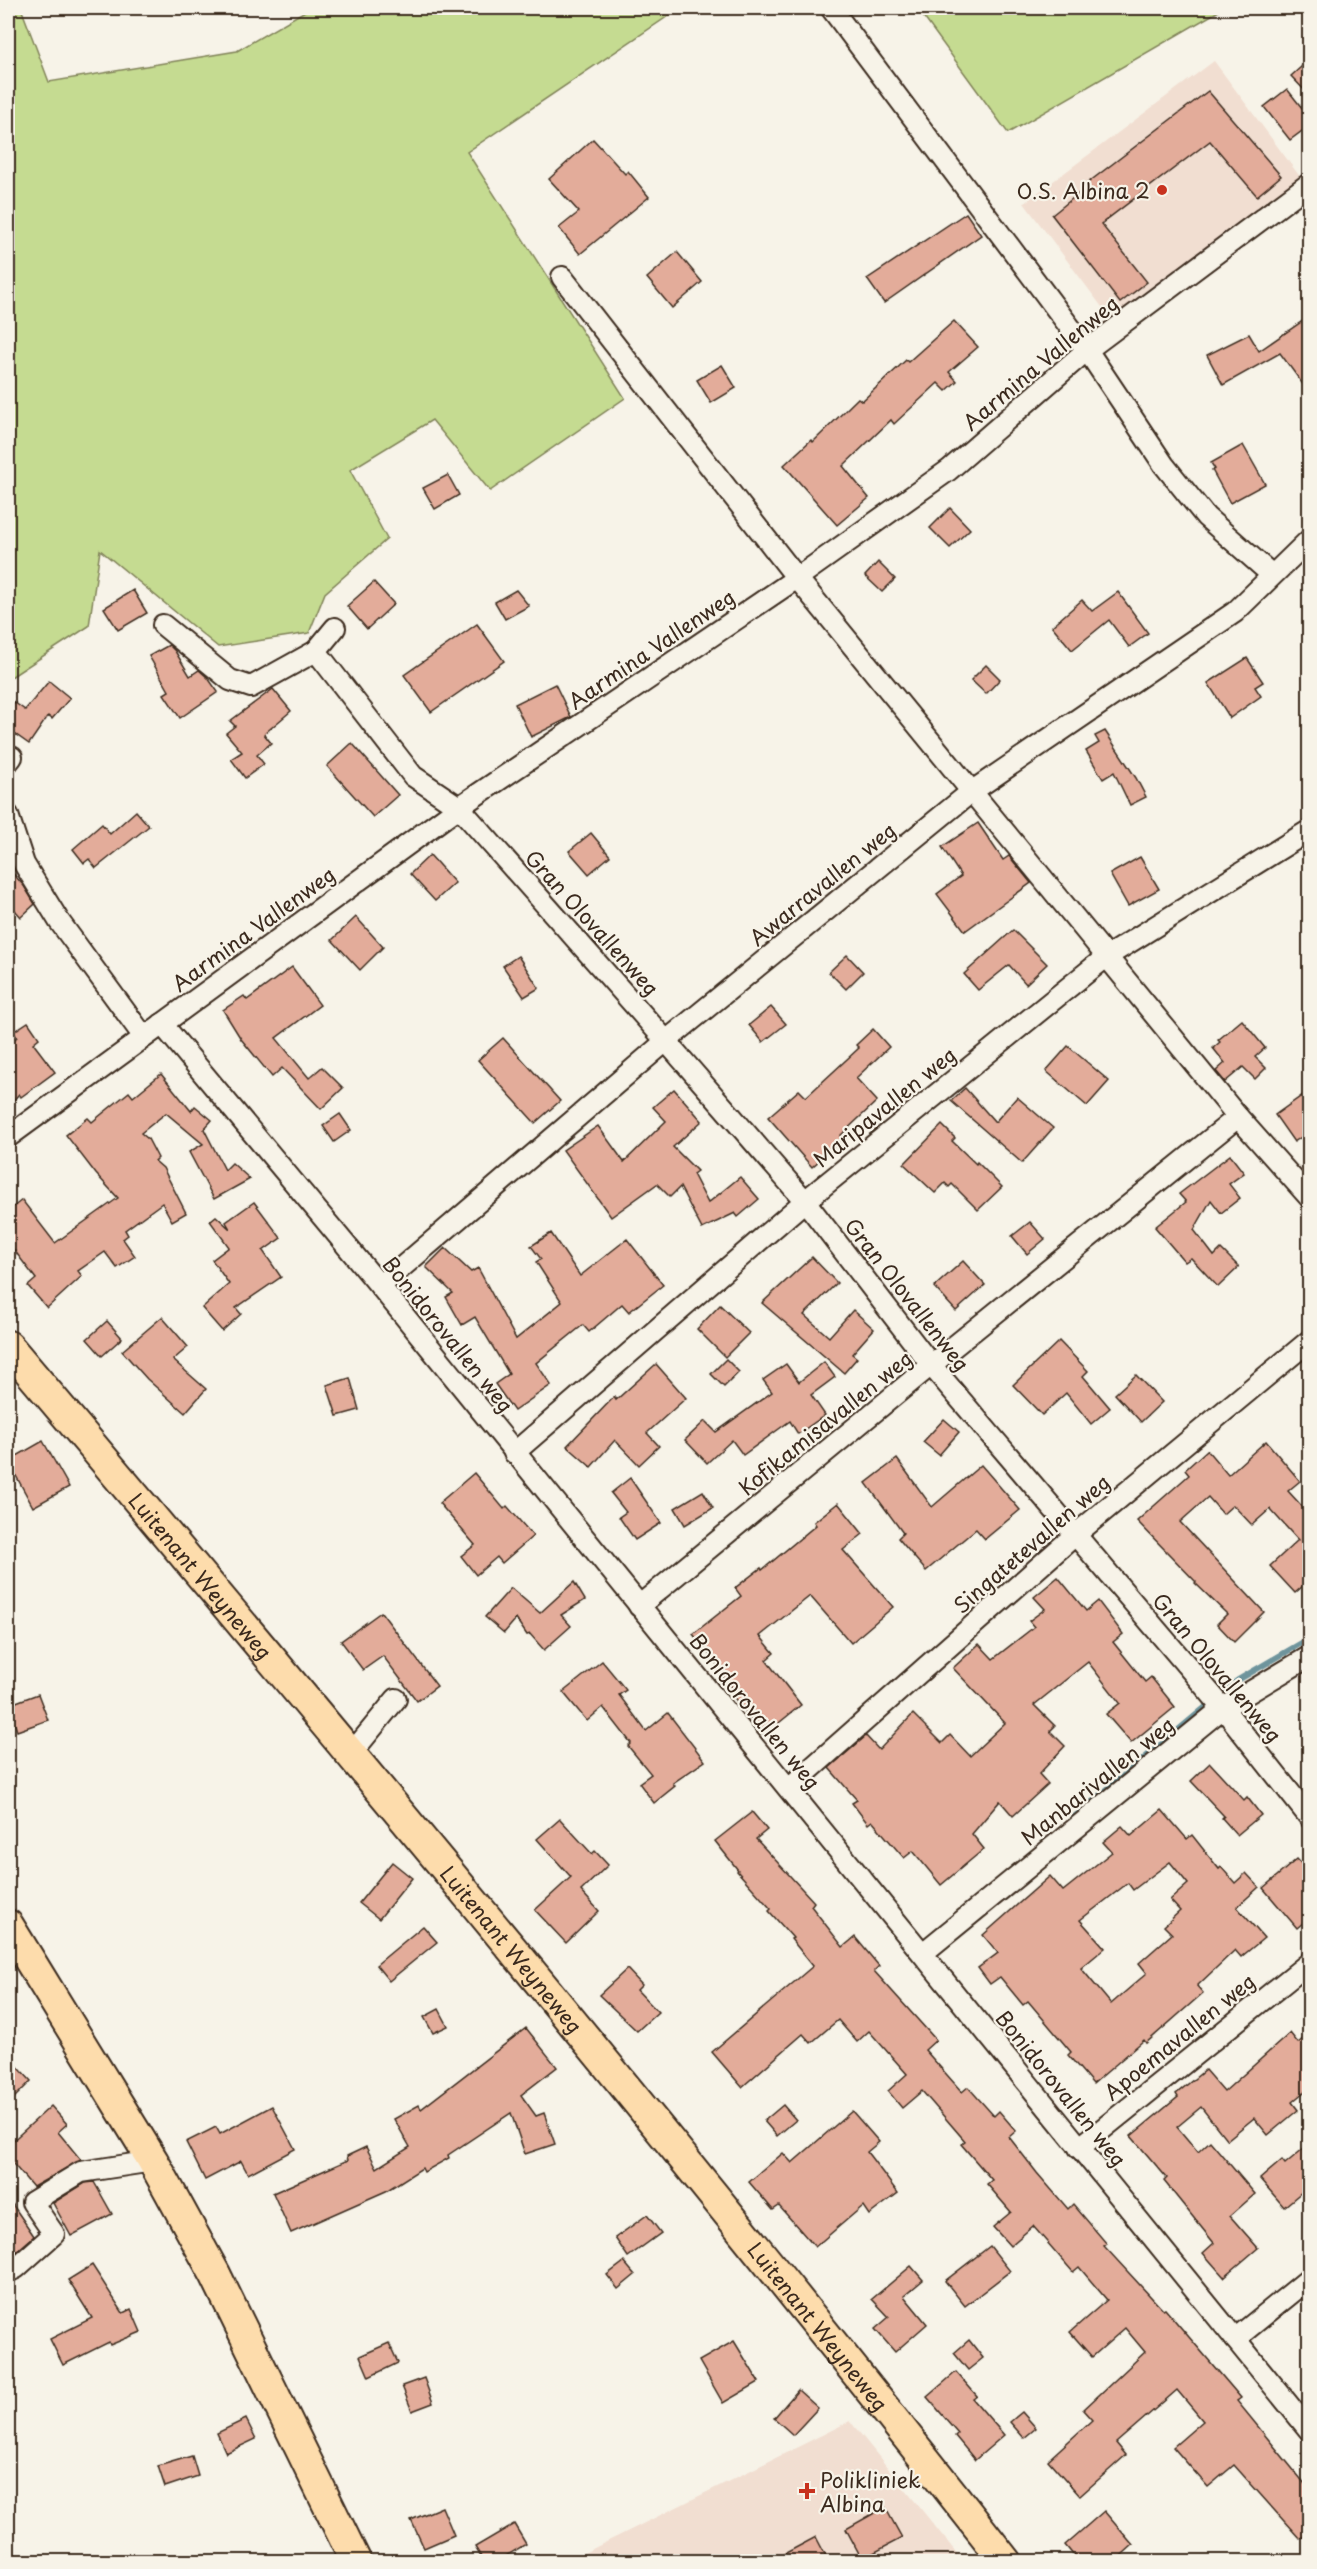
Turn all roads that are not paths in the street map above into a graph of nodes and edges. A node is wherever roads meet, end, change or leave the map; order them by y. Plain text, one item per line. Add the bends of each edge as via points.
1 (831, 8) edge
2 (1310, 183) edge
3 (562, 277) dead end
4 (1087, 350) junction
5 (1310, 539) edge
6 (1272, 574) junction
7 (797, 578) junction
8 (163, 625) dead end
9 (335, 628) dead end
10 (316, 651) junction
11 (971, 792) junction
12 (459, 807) junction
13 (8, 815) edge
14 (1310, 830) edge
15 (1106, 957) junction
16 (162, 1024) junction
17 (144, 1037) junction
18 (666, 1041) junction
19 (1238, 1117) junction
20 (8, 1137) edge
21 (1310, 1198) edge
22 (805, 1201) junction
23 (380, 1286) junction
24 (1310, 1340) edge
25 (8, 1346) edge
26 (931, 1365) junction
27 (514, 1453) junction
28 (1075, 1535) junction
29 (639, 1606) junction
30 (1310, 1656) edge
31 (396, 1699) dead end
32 (1223, 1708) junction
33 (351, 1755) junction
34 (789, 1788) junction
35 (1310, 1818) edge
36 (8, 1925) edge
37 (923, 1953) junction
38 (1310, 1962) edge
39 (1079, 2148) junction
40 (153, 2161) junction
41 (8, 2272) edge
42 (1310, 2278) edge
43 (1235, 2339) junction
44 (1310, 2431) edge
45 (356, 2562) edge
46 (1006, 2562) edge

1 - 4 street
2 - 4 street, Aarmina Vallenweg
3 - 7 street
4 - 6 street via 1164,465 1206,517
4 - 7 street, Aarmina Vallenweg via 949,470
5 - 6 street, Awarravallen weg
6 - 11 street, Awarravallen weg via 1235,612
7 - 11 street
7 - 12 street, Aarmina Vallenweg
8 - 10 street via 230,680 251,687
9 - 10 street
10 - 12 street, Gran Olovallenweg via 413,776
11 - 15 street
11 - 18 street, Awarravallen weg
12 - 16 street, Aarmina Vallenweg
12 - 18 street, Gran Olovallenweg
13 - 17 street via 24,864 59,921
14 - 15 street, Maripavallen weg
15 - 19 street
15 - 22 street, Maripavallen weg
16 - 17 street, Aarmina Vallenweg
16 - 23 street, Bonidorovallen weg
17 - 20 street, Aarmina Vallenweg
18 - 22 street, Gran Olovallenweg
18 - 23 street, Awarravallen weg
19 - 21 street
19 - 26 street, Kofikamisavallen weg
22 - 26 street, Gran Olovallenweg
22 - 27 street, Maripavallen weg
23 - 27 street, Bonidorovallen weg
24 - 28 street, Singatetevallen weg
25 - 33 main road, Luitenant Weyneweg
26 - 28 street, Gran Olovallenweg
26 - 29 street, Kofikamisavallen weg
27 - 29 street, Bonidorovallen weg
28 - 32 street, Gran Olovallenweg
28 - 34 street, Singatetevallen weg
29 - 34 street, Bonidorovallen weg
30 - 32 street, Manbarivallen weg
31 - 33 street
32 - 35 street, Gran Olovallenweg
32 - 37 street, Manbarivallen weg
33 - 46 main road, Luitenant Weyneweg via 818,2323
34 - 37 street, Bonidorovallen weg
36 - 40 main road
37 - 39 street, Bonidorovallen weg
38 - 39 street, Apoemavallen weg
39 - 43 street, Bonidorovallen weg
40 - 41 street via 81,2172 32,2202 54,2234
40 - 45 main road via 220,2284
42 - 43 street
43 - 44 street, Bonidorovallen weg

